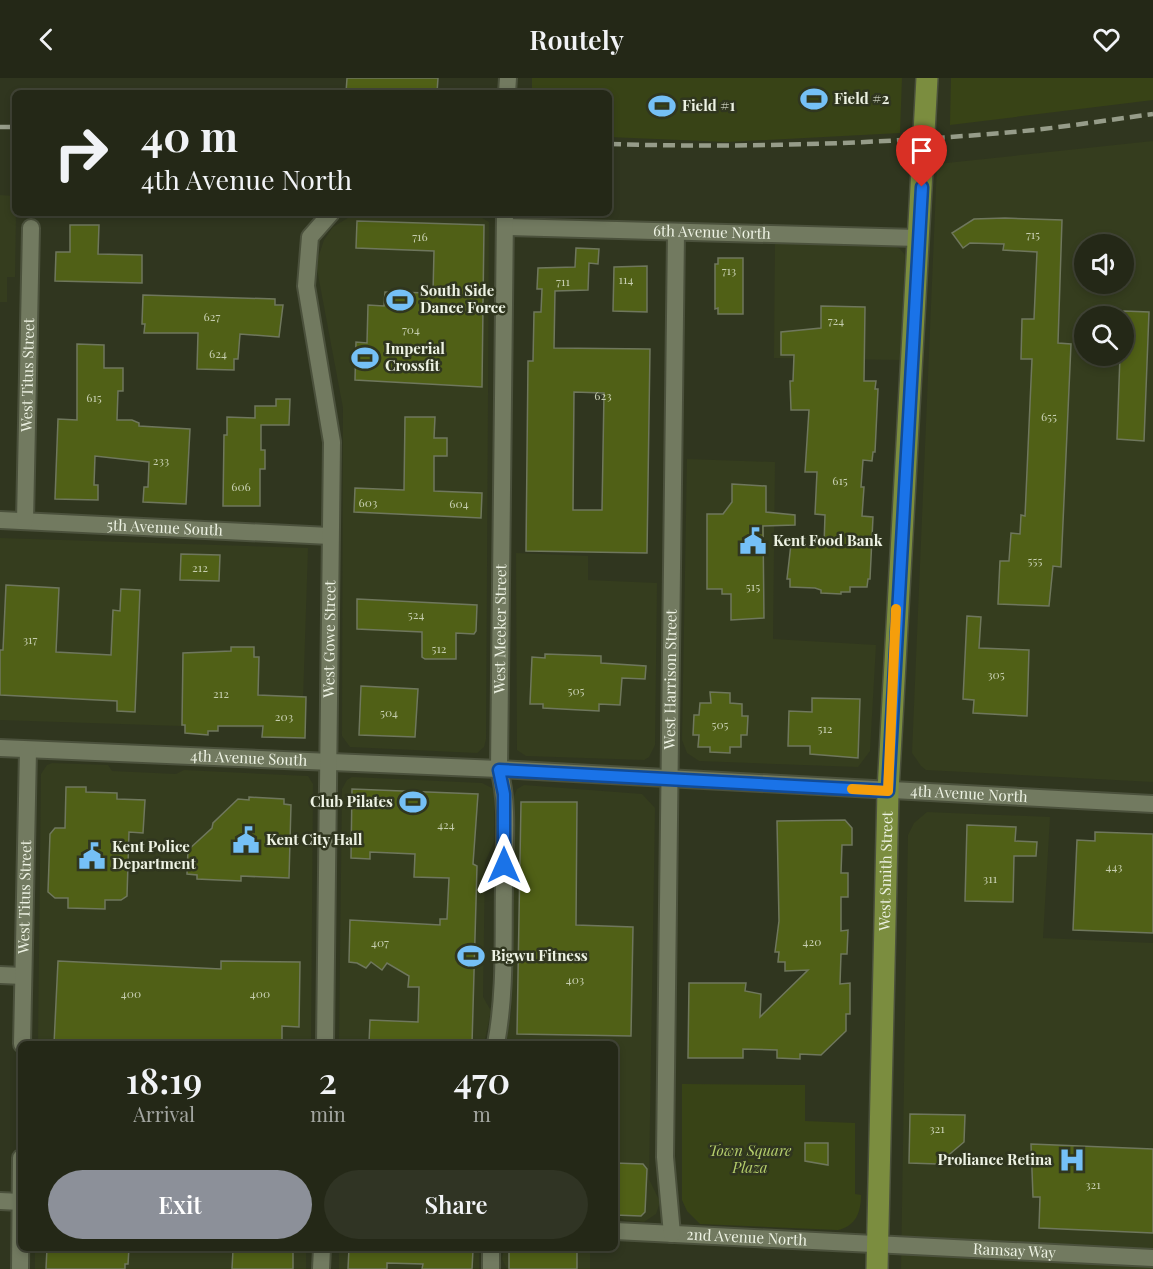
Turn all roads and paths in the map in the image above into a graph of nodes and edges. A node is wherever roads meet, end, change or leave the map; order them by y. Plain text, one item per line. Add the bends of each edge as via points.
1 (927, 78) edge
2 (328, 216) edge
3 (505, 220) edge
4 (32, 228) dead end
5 (676, 232) junction
6 (918, 238) junction
7 (0, 520) edge
8 (25, 521) junction
9 (330, 536) junction
10 (0, 748) edge
11 (28, 750) junction
12 (329, 763) junction
13 (499, 770) junction
14 (670, 779) junction
15 (888, 791) junction
16 (1153, 804) edge
17 (0, 975) edge
18 (23, 976) junction
19 (22, 1041) edge
20 (325, 1041) edge
21 (496, 1041) edge
22 (0, 1201) edge
23 (18, 1202) edge
24 (618, 1231) edge
25 (672, 1234) junction
26 (878, 1245) junction
27 (20, 1251) edge
28 (322, 1251) edge
29 (491, 1251) edge
30 (1153, 1258) edge
31 (20, 1269) edge
32 (321, 1269) edge
33 (491, 1269) edge
34 (877, 1269) edge

1 - 6 main road, West Smith Street
2 - 9 street, West Gowe Street via 310,237 306,286 332,442
3 - 5 street, 6th Avenue North
3 - 13 street, West Meeker Street
4 - 8 street, West Titus Street
5 - 6 street, 6th Avenue North
5 - 14 street, West Harrison Street
6 - 15 main road, West Smith Street
7 - 8 street, 5th Avenue South
8 - 9 street, 5th Avenue South
9 - 12 street, West Gowe Street
10 - 11 street, 4th Avenue South
11 - 12 street, 4th Avenue South
11 - 18 street, West Titus Street
12 - 13 street, 4th Avenue South
12 - 20 street, West Gowe Street
13 - 14 street, 4th Avenue North
13 - 21 street, West Meeker Street via 504,794 504,841 502,1007
14 - 15 street, 4th Avenue North
14 - 25 street, West Harrison Street via 664,1157
15 - 16 street, 4th Avenue North
15 - 26 main road, West Smith Street
17 - 18 street
18 - 19 street, West Titus Street
22 - 23 street
24 - 25 street, 2nd Avenue North
25 - 26 street, 2nd Avenue North
26 - 30 street, Ramsay Way
26 - 34 main road, West Smith Street
27 - 31 street
28 - 32 street
29 - 33 street

